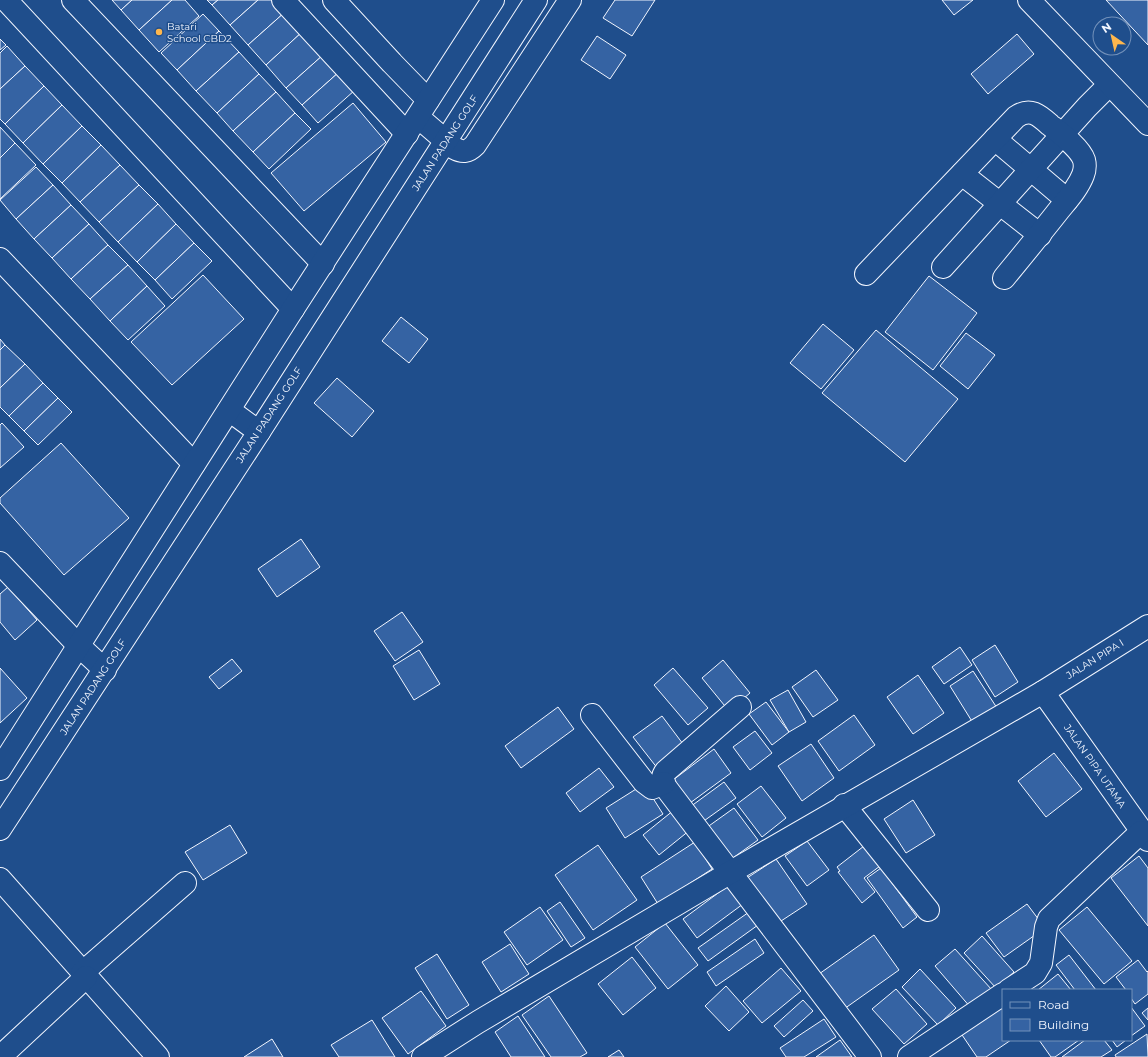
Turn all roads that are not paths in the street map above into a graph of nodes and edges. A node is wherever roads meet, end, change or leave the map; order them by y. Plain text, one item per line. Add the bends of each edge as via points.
1 (6, 0) edge
2 (73, 0) edge
3 (283, 0) edge
4 (334, 0) edge
5 (493, 0) edge
6 (536, 0) edge
7 (570, 0) edge
8 (1029, 0) edge
9 (1109, 85) junction
10 (418, 117) junction
11 (1148, 124) edge
12 (1062, 135) junction
13 (995, 139) junction
14 (446, 142) junction
15 (1030, 170) junction
16 (962, 174) junction
17 (1067, 200) junction
18 (999, 204) junction
19 (1040, 235) junction
20 (0, 259) edge
21 (323, 264) junction
22 (943, 267) dead end
23 (866, 274) dead end
24 (1004, 278) dead end
25 (293, 309) junction
26 (229, 410) junction
27 (259, 432) junction
28 (194, 464) junction
29 (0, 563) edge
30 (1148, 626) edge
31 (78, 645) junction
32 (105, 670) junction
33 (1043, 692) junction
34 (740, 707) dead end
35 (592, 715) dead end
36 (0, 769) edge
37 (664, 783) junction
38 (844, 805) junction
39 (0, 829) edge
40 (1145, 836) edge
41 (731, 872) junction
42 (0, 879) edge
43 (185, 883) dead end
44 (928, 910) dead end
45 (84, 975) junction
46 (1011, 989) edge
47 (1002, 995) edge
48 (868, 1056) edge
49 (0, 1057) edge
50 (158, 1057) edge
51 (423, 1057) edge
52 (909, 1057) edge

1 - 25 street
2 - 21 street
3 - 10 street
4 - 10 street via 392,64
5 - 10 street
6 - 14 street, JALAN PADANG GOLF
7 - 14 street via 474,145 463,152
8 - 9 street
9 - 11 street
9 - 12 street
10 - 14 street
10 - 21 street
12 - 13 street via 1034,112 1027,112 1016,117
12 - 15 street
12 - 17 street via 1079,151 1085,166 1084,174
13 - 15 street
13 - 16 street
14 - 27 street, JALAN PADANG GOLF
15 - 17 street
15 - 18 street
16 - 18 street
16 - 23 street
17 - 19 street
18 - 19 street
18 - 22 street
19 - 24 street
20 - 28 street
21 - 25 street
25 - 26 street
26 - 27 street
26 - 28 street
27 - 32 street, JALAN PADANG GOLF
28 - 31 street
29 - 31 street
30 - 33 street, JALAN PIPA I
31 - 32 street
31 - 36 street
32 - 39 street, JALAN PADANG GOLF
33 - 38 street, JALAN PIPA I
33 - 40 street, JALAN PIPA UTAMA
34 - 37 street via 666,771
35 - 37 street via 644,782 652,788
37 - 41 street
38 - 41 street, JALAN PIPA I
38 - 44 street
40 - 46 street via 1049,918 1041,963 1035,973
41 - 48 street
41 - 51 street, JALAN PIPA I
42 - 45 street
43 - 45 street
45 - 49 street
45 - 50 street
47 - 52 street

